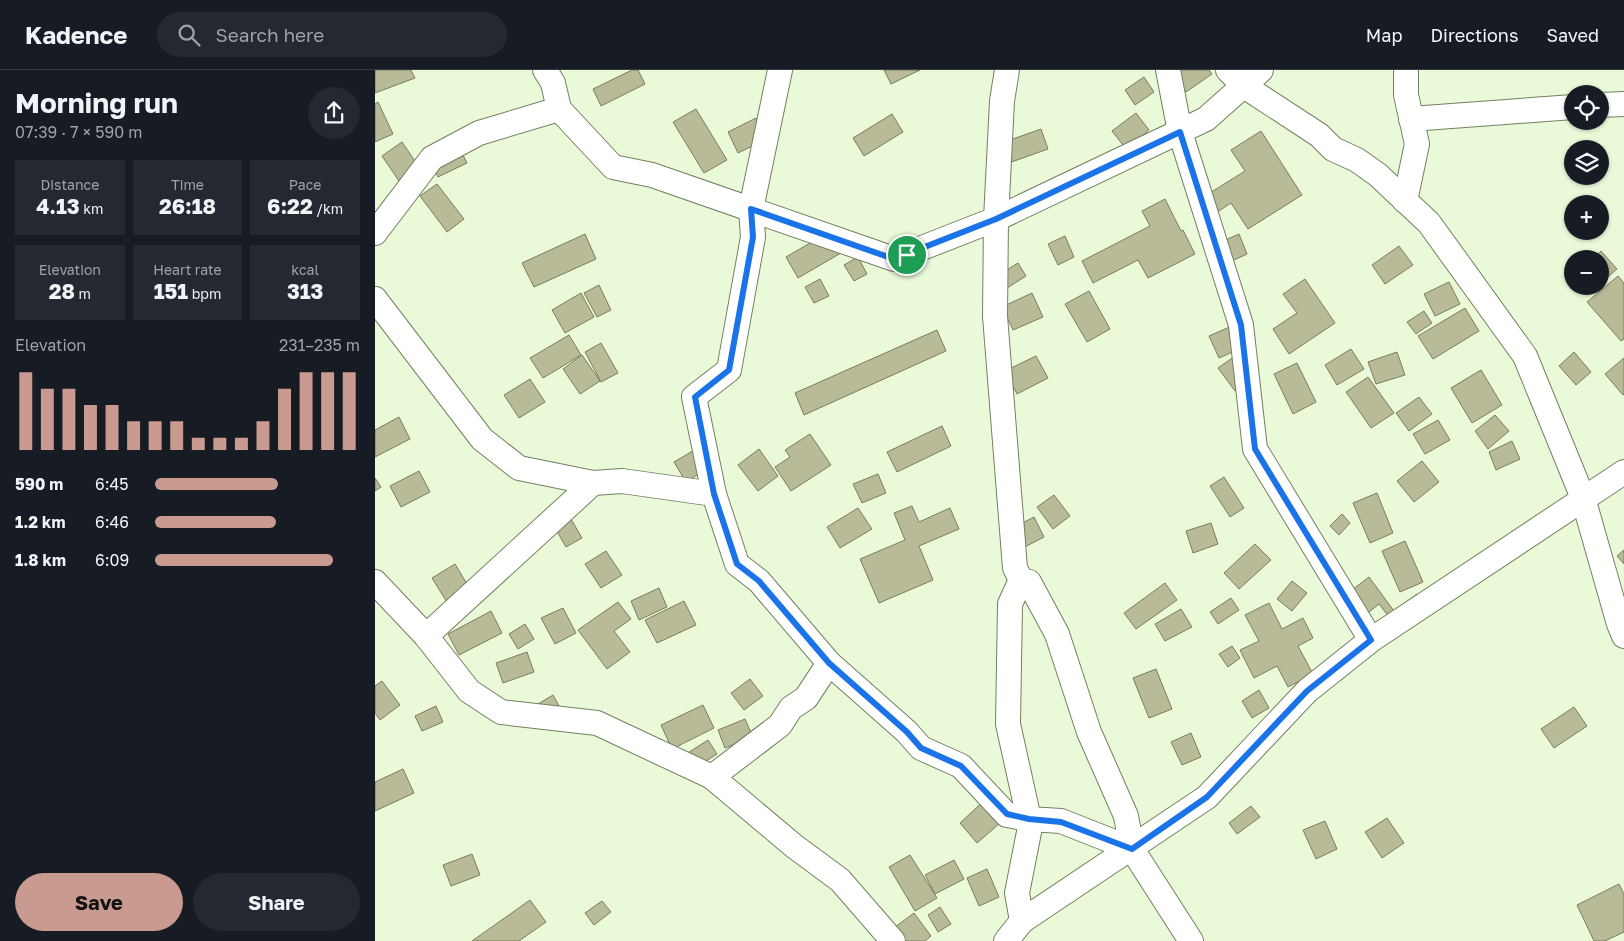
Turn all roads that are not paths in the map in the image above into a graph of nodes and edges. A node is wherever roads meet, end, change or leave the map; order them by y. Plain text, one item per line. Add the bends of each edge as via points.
1 (545, 70) edge
2 (780, 70) edge
3 (1007, 70) edge
4 (1168, 70) edge
5 (1261, 70) edge
6 (1406, 70) edge
7 (1236, 78) edge
8 (1624, 104) edge
9 (1609, 105) edge
10 (1564, 108) edge
11 (559, 109) junction
12 (1411, 119) junction
13 (1180, 132) junction
14 (1405, 201) junction
15 (751, 209) junction
16 (996, 219) junction
17 (375, 233) edge
18 (375, 299) edge
19 (1624, 472) edge
20 (593, 483) junction
21 (714, 494) junction
22 (1583, 498) junction
23 (1021, 580) junction
24 (375, 582) edge
25 (426, 636) junction
26 (1624, 636) edge
27 (1371, 640) junction
28 (829, 663) junction
29 (712, 777) junction
30 (1029, 819) junction
31 (1132, 849) junction
32 (1022, 921) junction
33 (893, 941) edge
34 (1006, 941) edge
35 (1191, 941) edge

1 - 11 street via 553,83
2 - 15 street
3 - 16 street via 1002,101
4 - 13 street
5 - 7 street
6 - 12 street via 1406,95
7 - 13 street via 1206,119
7 - 14 street via 1319,135 1333,149 1378,175
8 - 9 street
10 - 12 street
11 - 15 street via 613,167 652,175
11 - 17 street via 479,133 432,158
12 - 14 street via 1417,144
13 - 16 street
13 - 27 street via 1241,325 1255,449
14 - 22 street via 1429,223 1525,356
15 - 16 street via 894,259
15 - 21 street via 753,237 729,370 695,397
16 - 23 street via 995,316 1015,568
18 - 20 street via 482,439 519,468
19 - 22 street
20 - 21 street via 622,481
20 - 25 street
21 - 28 street via 737,564 759,581
22 - 26 street
22 - 27 street
23 - 30 street via 1011,604 1008,724
23 - 31 street via 1029,582 1057,634 1089,732 1126,816
24 - 25 street
25 - 29 street via 469,691 501,712 597,722
27 - 31 street via 1307,691 1207,797
28 - 29 street via 806,698 791,708 780,725
28 - 30 street via 921,748 961,766 1007,814
29 - 33 street via 840,880
30 - 31 street via 1061,822
30 - 32 street via 1017,893
31 - 32 street
31 - 35 street
32 - 34 street

